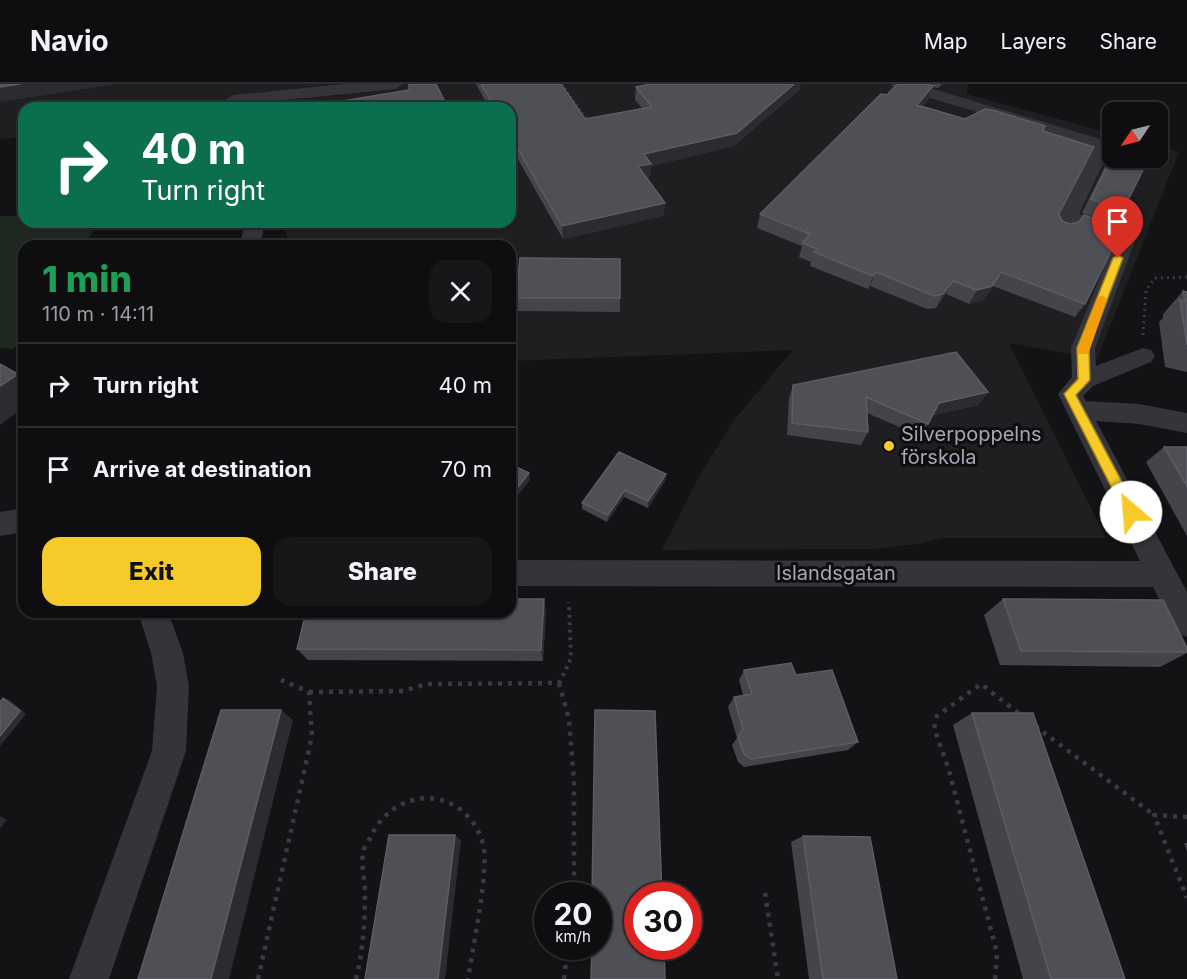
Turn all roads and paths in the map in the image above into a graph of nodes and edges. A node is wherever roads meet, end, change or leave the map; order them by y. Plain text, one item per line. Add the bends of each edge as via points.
1 (395, 84) edge
2 (562, 84) edge
3 (898, 84) edge
4 (232, 97) edge
5 (593, 126) edge
6 (1187, 277) edge
7 (1143, 356) joint
8 (1077, 394) junction
9 (1187, 423) edge
10 (18, 521) edge
11 (0, 524) edge
12 (516, 573) edge
13 (566, 574) junction
14 (1163, 574) junction
15 (155, 618) edge
16 (1187, 623) edge
17 (281, 680) dead end
18 (558, 683) junction
19 (309, 692) junction
20 (1024, 718) edge
21 (1033, 725) edge
22 (1154, 815) junction
23 (1187, 817) edge
24 (573, 882) edge
25 (765, 893) dead end
26 (1187, 898) edge
27 (566, 960) edge
28 (88, 979) edge
29 (258, 979) edge
30 (356, 979) edge
31 (468, 979) edge
32 (564, 979) edge
33 (778, 979) edge
34 (995, 979) edge

1 - 4 street
2 - 5 path
3 - 8 street via 1105,144 1065,223 1126,238 1083,348
6 - 7 path via 1155,278 1146,290
7 - 8 street
8 - 9 street via 1140,414
8 - 14 street
10 - 11 street
12 - 13 street, Islandsgatan
13 - 14 street, Islandsgatan
13 - 18 path via 571,658
14 - 16 street
15 - 28 street via 173,686 169,751
17 - 19 path
18 - 19 path via 427,684 403,691
18 - 24 path via 568,719 574,781
19 - 29 path via 312,735
20 - 34 path via 981,684 938,716 934,728 997,953
21 - 22 path
22 - 23 path
22 - 26 path
25 - 33 path
27 - 32 path
30 - 31 path via 362,955 363,852 377,824 398,804 423,797 450,802 472,820 484,845 483,881

